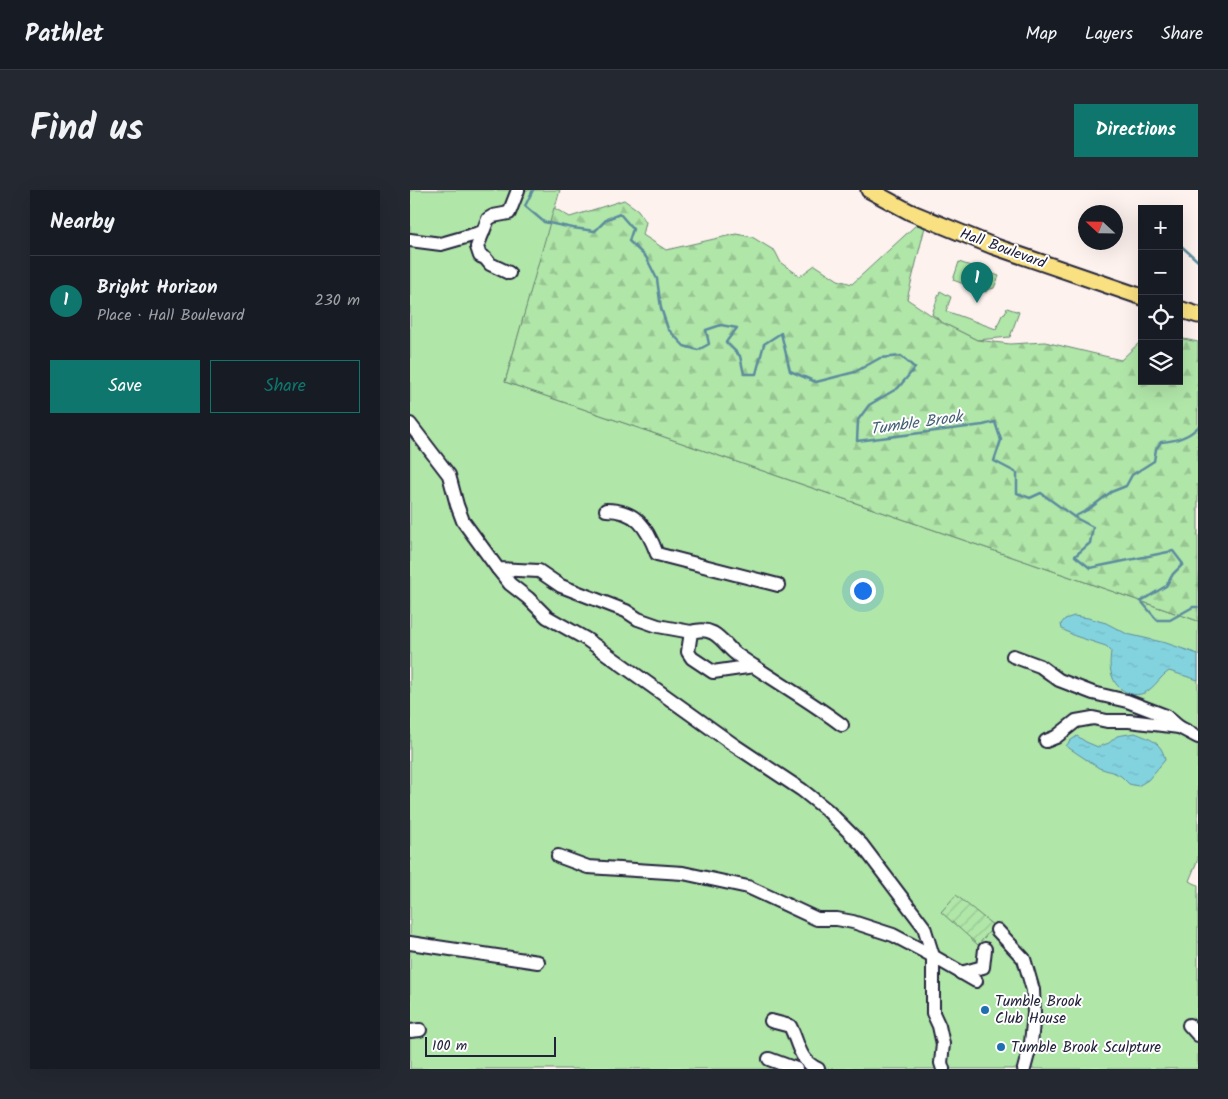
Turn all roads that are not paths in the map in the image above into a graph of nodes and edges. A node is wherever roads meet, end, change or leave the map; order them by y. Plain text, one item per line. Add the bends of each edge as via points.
1 (518, 190) edge
2 (869, 190) edge
3 (483, 232) junction
4 (410, 240) edge
5 (509, 273) dead end
6 (1138, 296) edge
7 (1183, 310) edge
8 (1198, 315) edge
9 (410, 424) edge
10 (606, 510) dead end
11 (498, 569) junction
12 (778, 585) dead end
13 (691, 632) junction
14 (1013, 656) dead end
15 (754, 666) junction
16 (842, 725) dead end
17 (1179, 728) junction
18 (1198, 736) edge
19 (1046, 741) dead end
20 (558, 856) dead end
21 (997, 930) dead end
22 (410, 943) edge
23 (985, 948) dead end
24 (933, 956) junction
25 (538, 962) dead end
26 (961, 973) junction
27 (976, 982) dead end
28 (771, 1021) dead end
29 (1189, 1025) dead end
30 (1198, 1035) edge
31 (769, 1059) dead end
32 (796, 1069) edge
33 (818, 1069) edge
34 (943, 1069) edge
35 (1024, 1069) edge

1 - 3 lane via 509,213 488,219
2 - 6 main road, Hall Boulevard via 910,212 993,246
3 - 4 lane via 441,244
3 - 5 lane via 477,247 480,256
7 - 8 main road
9 - 11 lane via 449,475 463,520
10 - 12 lane via 633,516 645,529 656,554
11 - 13 lane via 539,571 561,586 626,611 638,619
11 - 24 lane via 547,617 586,639 827,810 862,845 924,927
13 - 15 lane via 701,629 713,633
13 - 15 lane via 688,652 713,672
14 - 17 lane via 1040,666 1059,680 1166,716
15 - 16 lane
17 - 18 lane
17 - 19 lane via 1093,718 1076,721
20 - 24 lane via 588,867 683,873 748,887 817,919 853,922 893,935
21 - 35 lane via 1024,959 1033,990 1031,1043
22 - 25 lane
23 - 26 lane via 983,967
24 - 26 lane
24 - 34 lane via 933,1013 943,1044
26 - 27 lane
28 - 33 lane via 790,1026 799,1052
29 - 30 lane
31 - 32 lane

